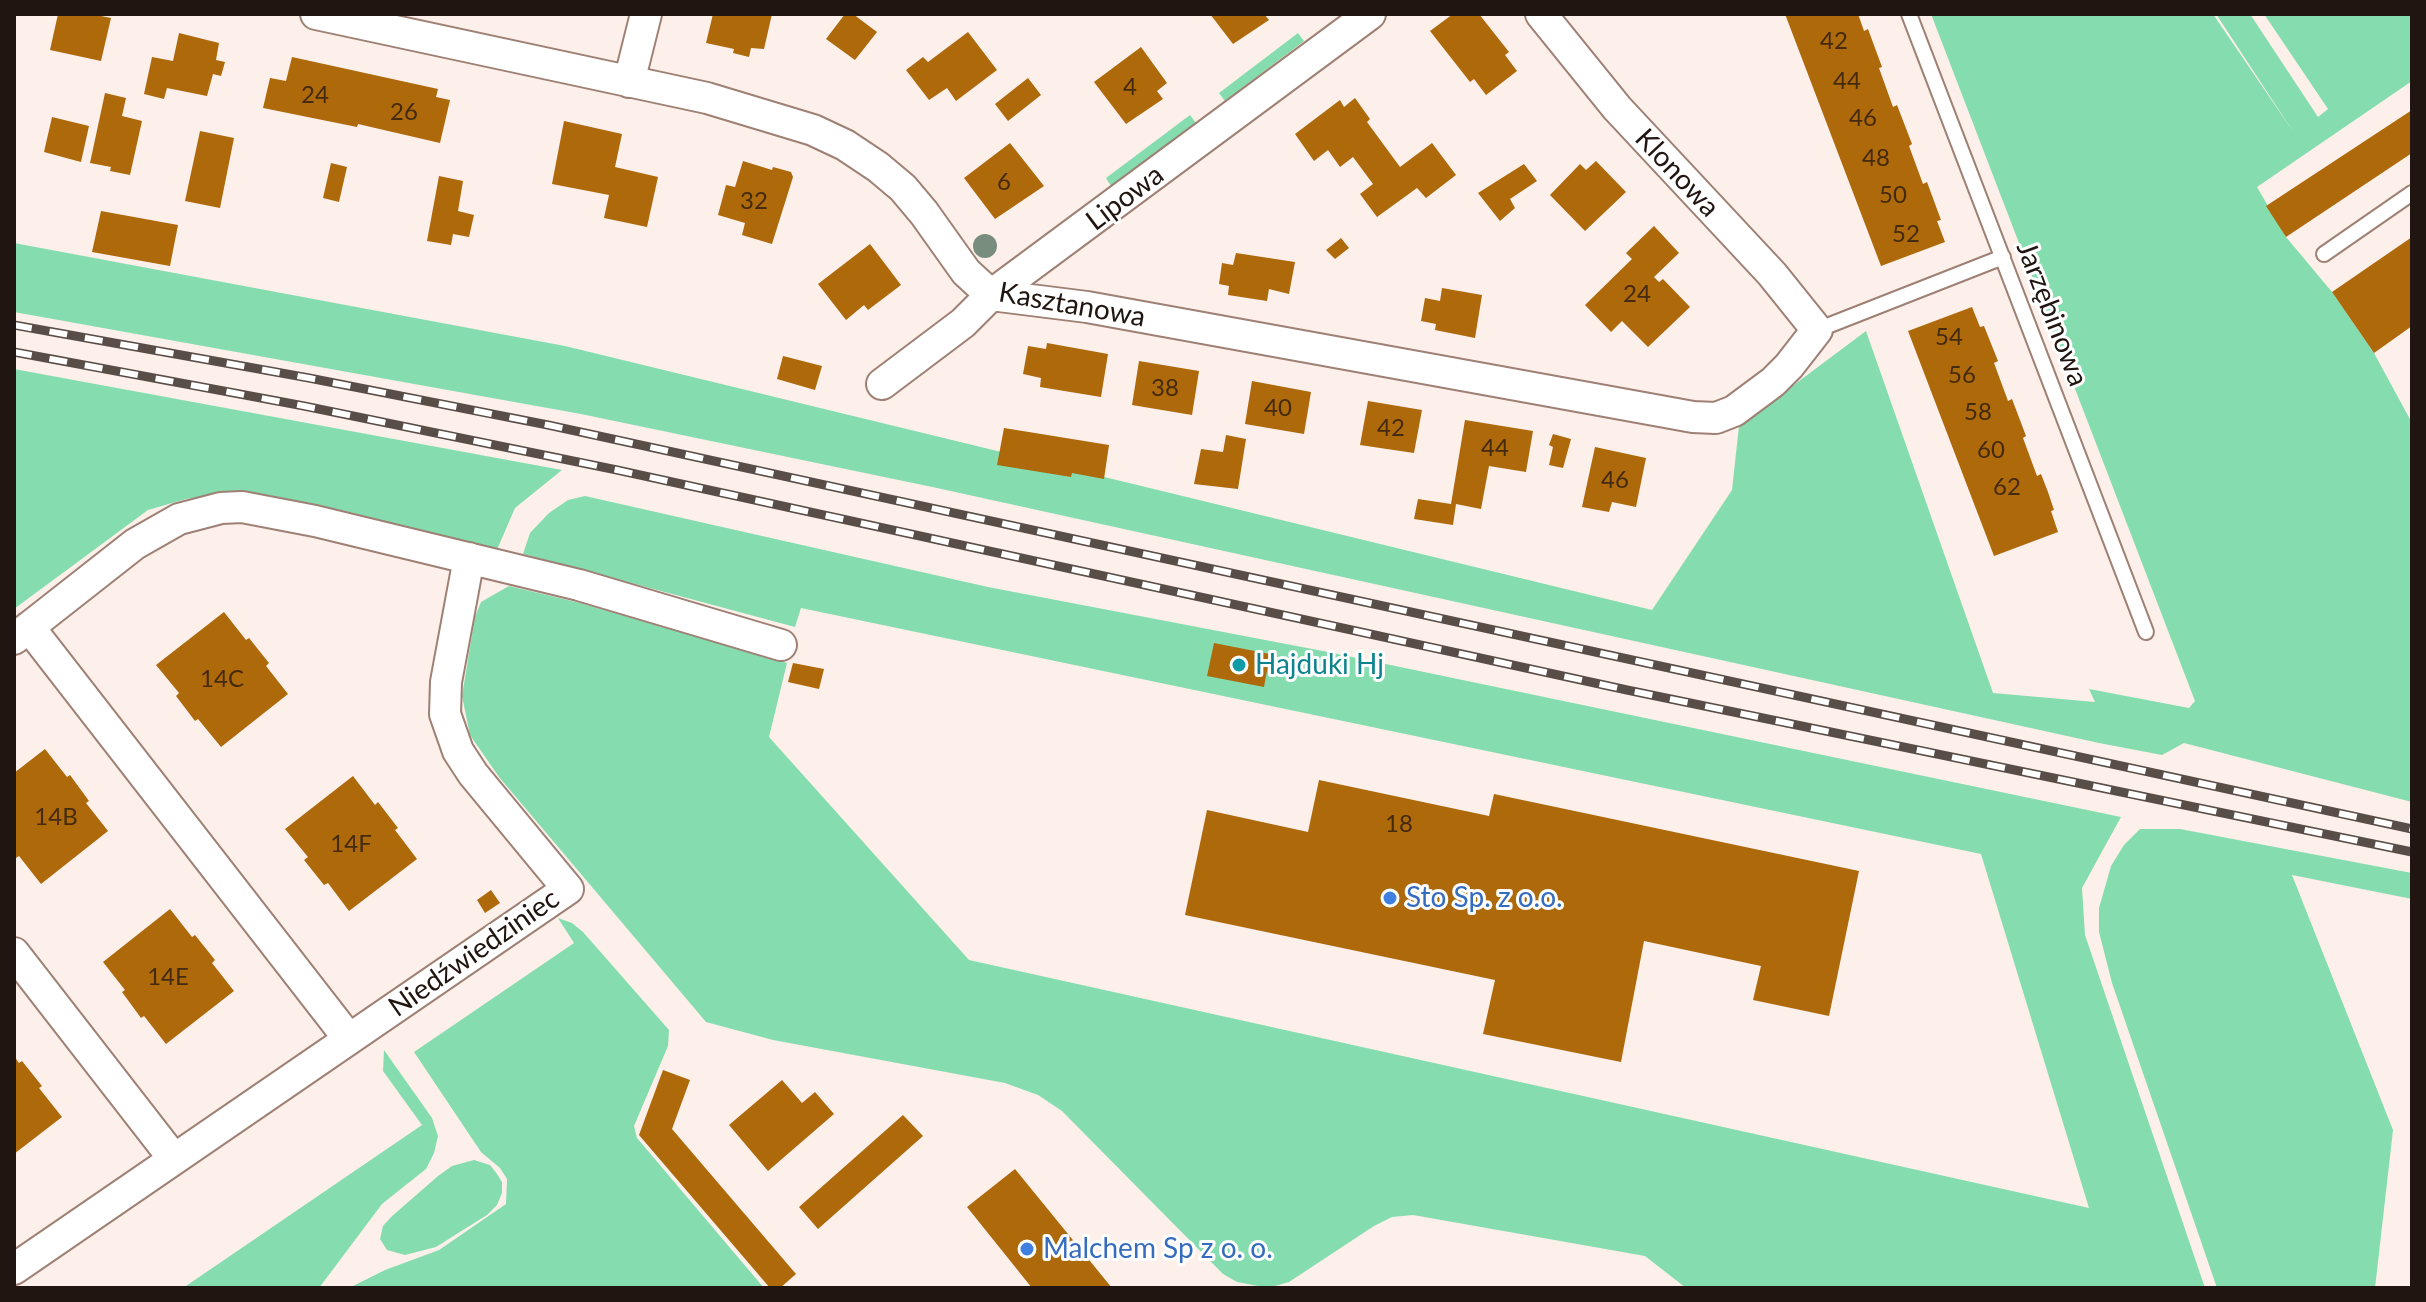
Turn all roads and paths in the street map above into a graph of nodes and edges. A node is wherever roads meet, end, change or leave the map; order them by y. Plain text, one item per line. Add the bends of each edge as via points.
1 (316, 14) edge
2 (646, 14) edge
3 (1370, 14) edge
4 (1541, 14) edge
5 (1909, 14) edge
6 (629, 82) junction
7 (2412, 193) edge
8 (2324, 254) dead end
9 (2003, 257) junction
10 (991, 295) junction
11 (1817, 330) junction
12 (882, 384) dead end
13 (469, 558) junction
14 (2146, 632) dead end
15 (22, 633) edge
16 (781, 645) dead end
17 (14, 953) edge
18 (349, 1039) junction
19 (174, 1159) junction
20 (14, 1269) edge

1 - 6 street, Kasztanowa
2 - 6 street
3 - 10 street, Lipowa
4 - 11 street, Klonowa via 1617,108 1772,274
5 - 9 lane, Jarzębinowa
6 - 10 street, Kasztanowa via 780,119 845,145 903,188 966,272
7 - 8 lane
9 - 11 lane
9 - 14 lane, Jarzębinowa
10 - 11 street, Kasztanowa via 1087,307 1716,418 1773,382
10 - 12 street, Lipowa
13 - 15 street via 267,511 221,508 179,519 135,544
13 - 16 street
13 - 18 street, Niedźwiedziniec via 445,714 473,774 568,889
15 - 18 street
17 - 19 street
18 - 19 street, Niedźwiedziniec
19 - 20 street, Niedźwiedziniec

